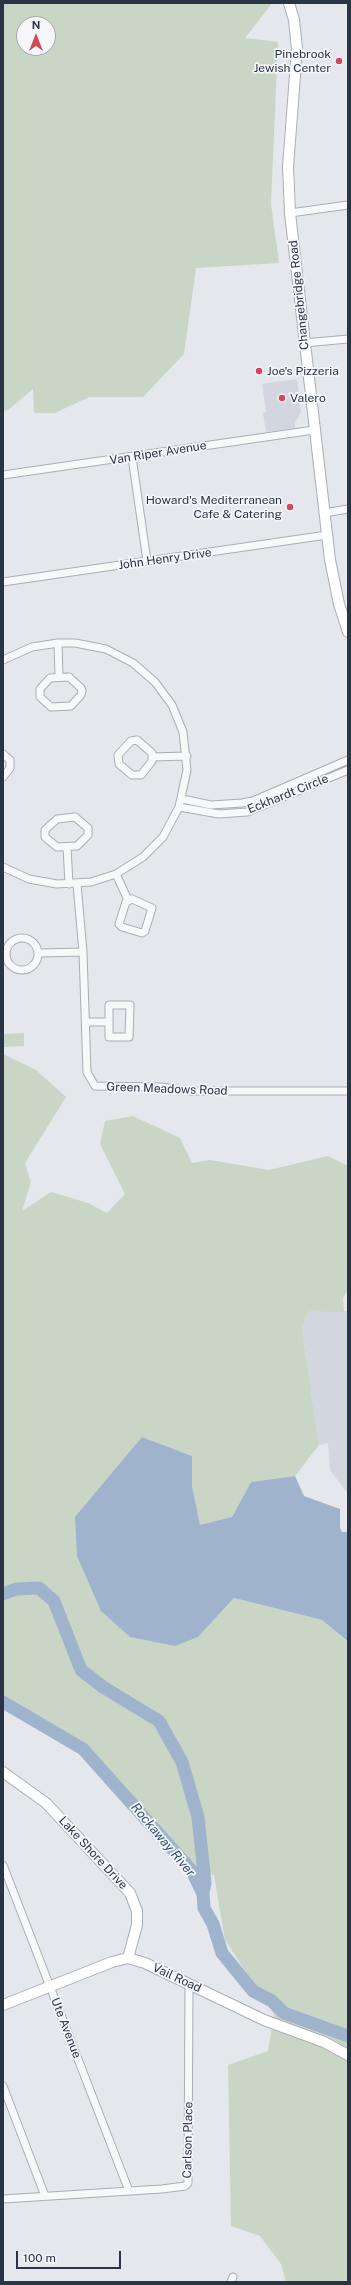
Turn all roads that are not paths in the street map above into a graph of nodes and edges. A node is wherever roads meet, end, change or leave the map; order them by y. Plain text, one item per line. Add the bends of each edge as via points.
1 (289, 3) edge
2 (348, 206) edge
3 (290, 213) junction
4 (348, 339) edge
5 (304, 343) junction
6 (314, 430) junction
7 (132, 457) junction
8 (3, 475) edge
9 (348, 509) edge
10 (324, 513) junction
11 (327, 535) junction
12 (147, 561) junction
13 (3, 582) edge
14 (348, 632) edge
15 (58, 642) junction
16 (3, 660) edge
17 (59, 678) junction
18 (3, 754) edge
19 (187, 756) junction
20 (152, 757) junction
21 (348, 760) edge
22 (348, 770) edge
23 (3, 777) edge
24 (182, 800) junction
25 (179, 807) junction
26 (67, 847) junction
27 (3, 867) edge
28 (116, 874) junction
29 (73, 884) junction
30 (128, 900) junction
31 (82, 952) junction
32 (40, 953) junction
33 (86, 1022) junction
34 (109, 1022) junction
35 (348, 1091) edge
36 (3, 1772) edge
37 (3, 1865) edge
38 (128, 1958) junction
39 (189, 1983) junction
40 (50, 1986) junction
41 (3, 2005) edge
42 (348, 2055) edge
43 (3, 2086) edge
44 (129, 2191) junction
45 (45, 2196) junction
46 (3, 2199) edge

1 - 3 main road, Changebridge Road via 294,20 297,49 288,167
2 - 3 street
3 - 5 main road, Changebridge Road
4 - 5 street
5 - 6 main road, Changebridge Road
6 - 7 street, Van Riper Avenue
6 - 10 main road, Changebridge Road
7 - 8 street, Van Riper Avenue
7 - 12 street
9 - 10 street
10 - 11 main road, Changebridge Road
11 - 12 street, John Henry Drive
11 - 14 main road, Changebridge Road via 339,604
12 - 13 street, John Henry Drive
15 - 16 street via 32,647
15 - 17 street
15 - 19 street via 75,642 106,649 121,655 147,673 172,705 183,732
17 - 17 street via 69,677 81,688 82,695 71,706 51,707 40,697 40,689 50,678
18 - 23 street via 10,760 10,768
19 - 20 street
19 - 24 street
20 - 20 street via 152,761 140,775 132,775 119,764 118,755 131,741 137,740 152,753
21 - 24 street, Eckhardt Circle via 248,802 211,805
22 - 25 street, Eckhardt Circle via 247,812 218,814
24 - 25 street
25 - 28 street via 171,824 143,857
26 - 26 street via 77,846 88,835 88,828 75,818 57,818 45,830 45,836 56,847
26 - 29 street, Green Meadows Road
27 - 29 street via 35,881
28 - 29 street via 91,882
28 - 30 street
29 - 31 street, Green Meadows Road
30 - 30 street via 152,908 145,931 142,933 119,924
31 - 32 street
31 - 33 street, Green Meadows Road
32 - 32 street via 39,958 27,970 22,971 6,959 5,955 21,936 38,947
33 - 34 street
33 - 35 street, Green Meadows Road via 87,1072 95,1086 161,1087 190,1091
34 - 34 street via 109,1005 130,1005 130,1037 108,1037
36 - 38 main road, Lake Shore Drive via 46,1803 130,1893 137,1911 137,1925
37 - 40 street, Ute Avenue
38 - 39 main road, Vail Road
38 - 40 main road
39 - 42 main road, Vail Road via 264,2020 324,2042
39 - 44 street, Carlson Place via 188,2183 170,2188
40 - 41 main road
40 - 44 street, Ute Avenue
43 - 45 street
44 - 45 street, Carlson Place
45 - 46 street, Carlson Place

